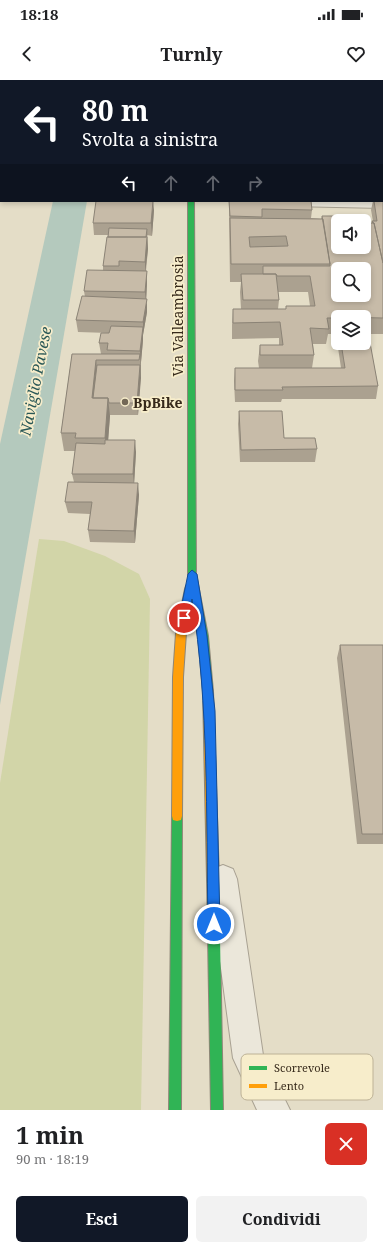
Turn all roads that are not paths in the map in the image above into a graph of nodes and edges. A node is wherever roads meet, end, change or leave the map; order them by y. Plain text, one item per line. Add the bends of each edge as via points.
1 (190, 202) edge
2 (290, 202) edge
3 (383, 204) edge
4 (192, 574) junction
5 (213, 812) junction
6 (247, 1054) edge
7 (269, 1100) edge
8 (175, 1110) edge
9 (217, 1110) edge
10 (274, 1110) edge

1 - 4 main road, Via Valleambrosia
2 - 3 street
4 - 5 main road via 203,636 210,711
4 - 8 main road via 181,633 178,677
5 - 6 street
5 - 9 main road
7 - 10 street

